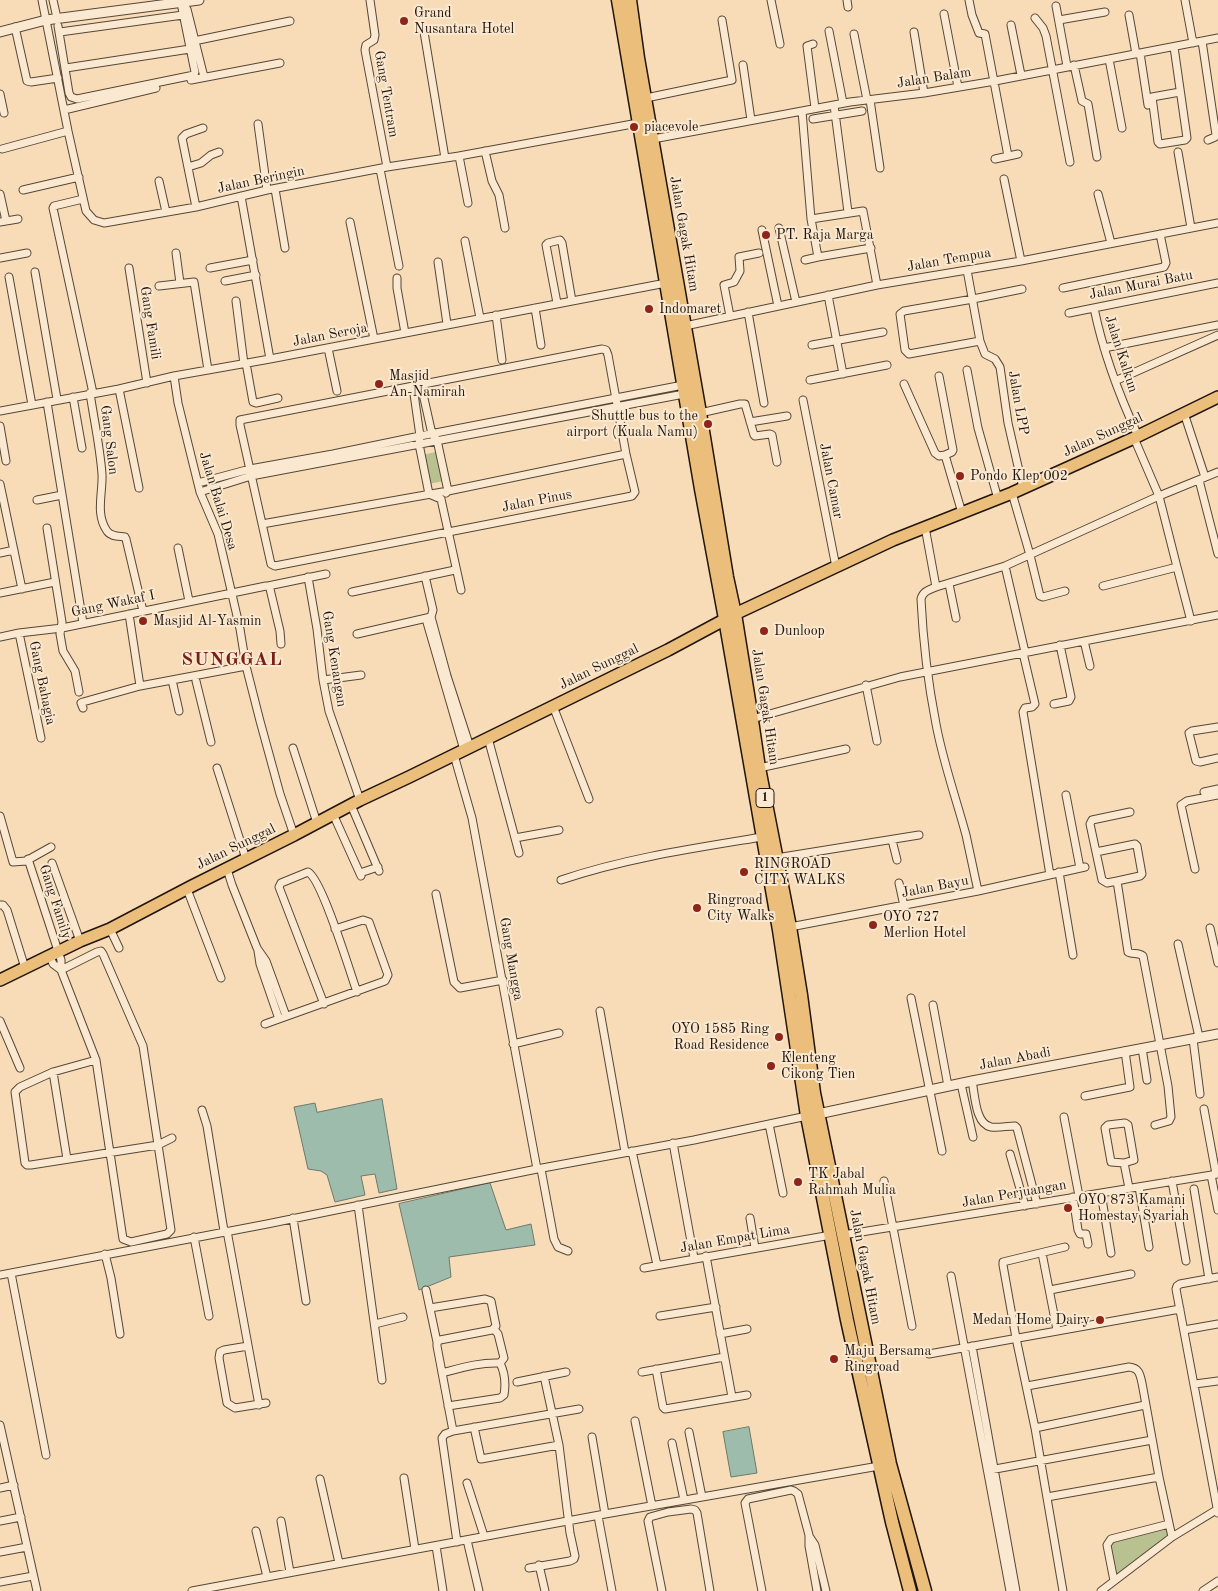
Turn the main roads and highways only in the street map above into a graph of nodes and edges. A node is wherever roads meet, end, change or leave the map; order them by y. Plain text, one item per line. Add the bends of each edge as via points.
1 (618, 0) edge
2 (630, 0) edge
3 (659, 212) junction
4 (1218, 397) edge
5 (730, 616) junction
6 (0, 980) edge
7 (797, 1010) junction
8 (837, 1235) junction
9 (910, 1591) edge
10 (925, 1591) edge

1 - 3 highway, Jalan Gagak Hitam / 1 via 638,123
2 - 3 highway, Jalan Gagak Hitam / 1 via 653,139
3 - 5 highway, Jalan Gagak Hitam / 1 via 685,326 727,577
3 - 5 highway, Jalan Gagak Hitam / 1 via 677,391
4 - 5 main road, Jalan Sunggal via 1018,491 925,526
5 - 6 main road, Jalan Sunggal via 110,929
5 - 7 highway, Jalan Gagak Hitam / 1 via 762,837
5 - 7 highway, Jalan Gagak Hitam / 1 via 790,927
7 - 8 highway, Jalan Gagak Hitam / 1 via 813,1115
8 - 9 highway, Jalan Gagak Hitam / 1 via 847,1320
8 - 10 highway, Jalan Gagak Hitam / 1 via 890,1464

